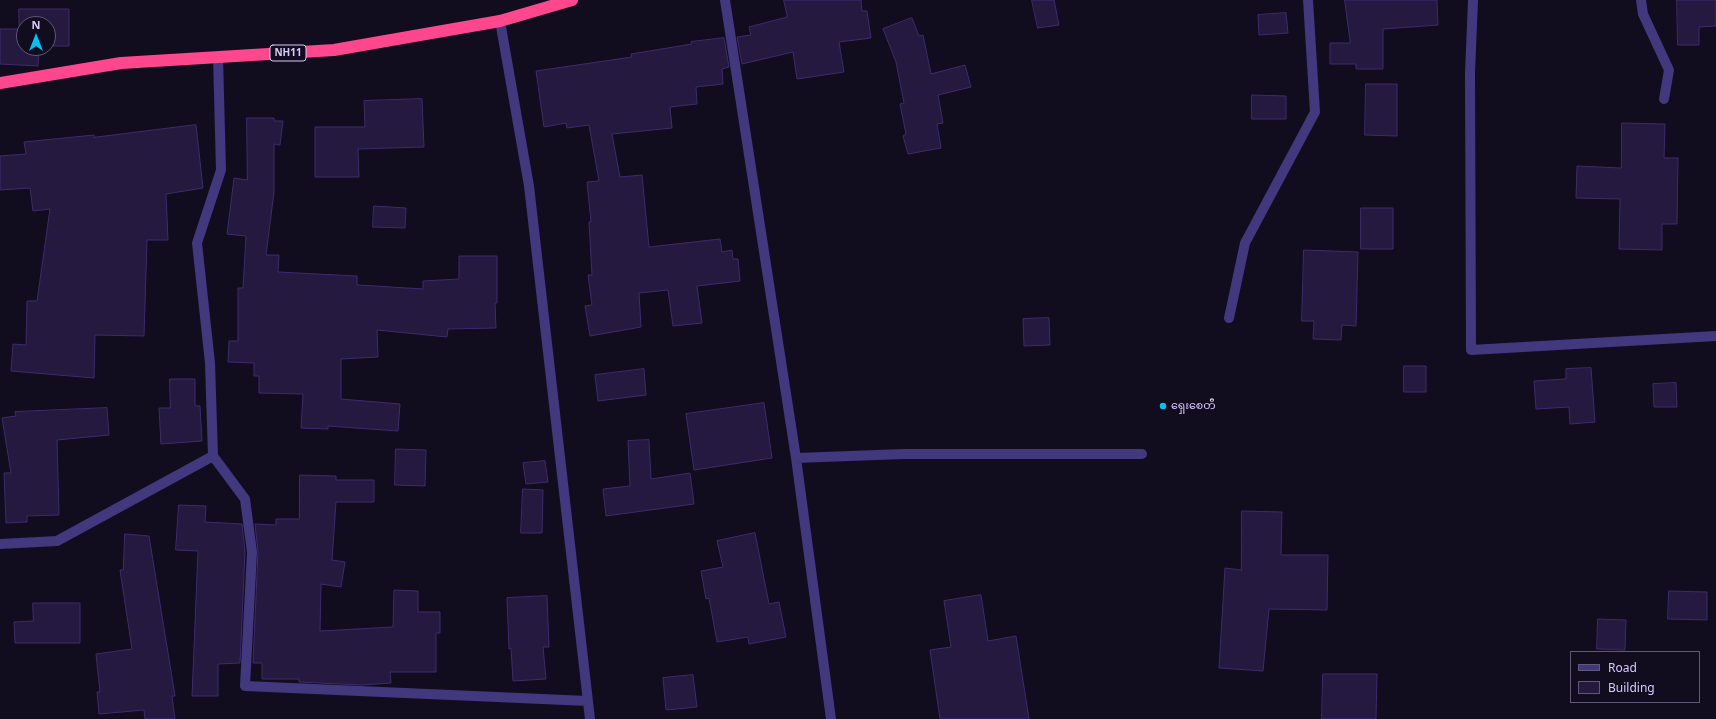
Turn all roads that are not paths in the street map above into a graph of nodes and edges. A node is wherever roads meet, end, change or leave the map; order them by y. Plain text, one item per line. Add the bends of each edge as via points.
1 (572, 0) edge
2 (725, 0) edge
3 (1308, 0) edge
4 (1473, 0) edge
5 (1641, 0) edge
6 (500, 21) junction
7 (218, 57) junction
8 (0, 83) edge
9 (1664, 99) dead end
10 (1229, 318) dead end
11 (1716, 336) edge
12 (1142, 454) dead end
13 (213, 456) junction
14 (796, 458) junction
15 (0, 544) edge
16 (588, 701) junction
17 (590, 719) edge
18 (831, 719) edge

1 - 6 highway, NH11
2 - 14 street
3 - 10 street via 1316,112 1245,243
4 - 11 street via 1470,73 1471,350
5 - 9 street via 1643,14 1669,70
6 - 7 highway, NH11 via 334,50
6 - 16 street via 529,186
7 - 8 highway, NH11 via 121,63
7 - 13 street via 221,170 197,243 210,363
12 - 14 street via 904,454
13 - 15 street via 57,541
13 - 16 street via 245,499 252,552 245,686
14 - 18 street
16 - 17 street

